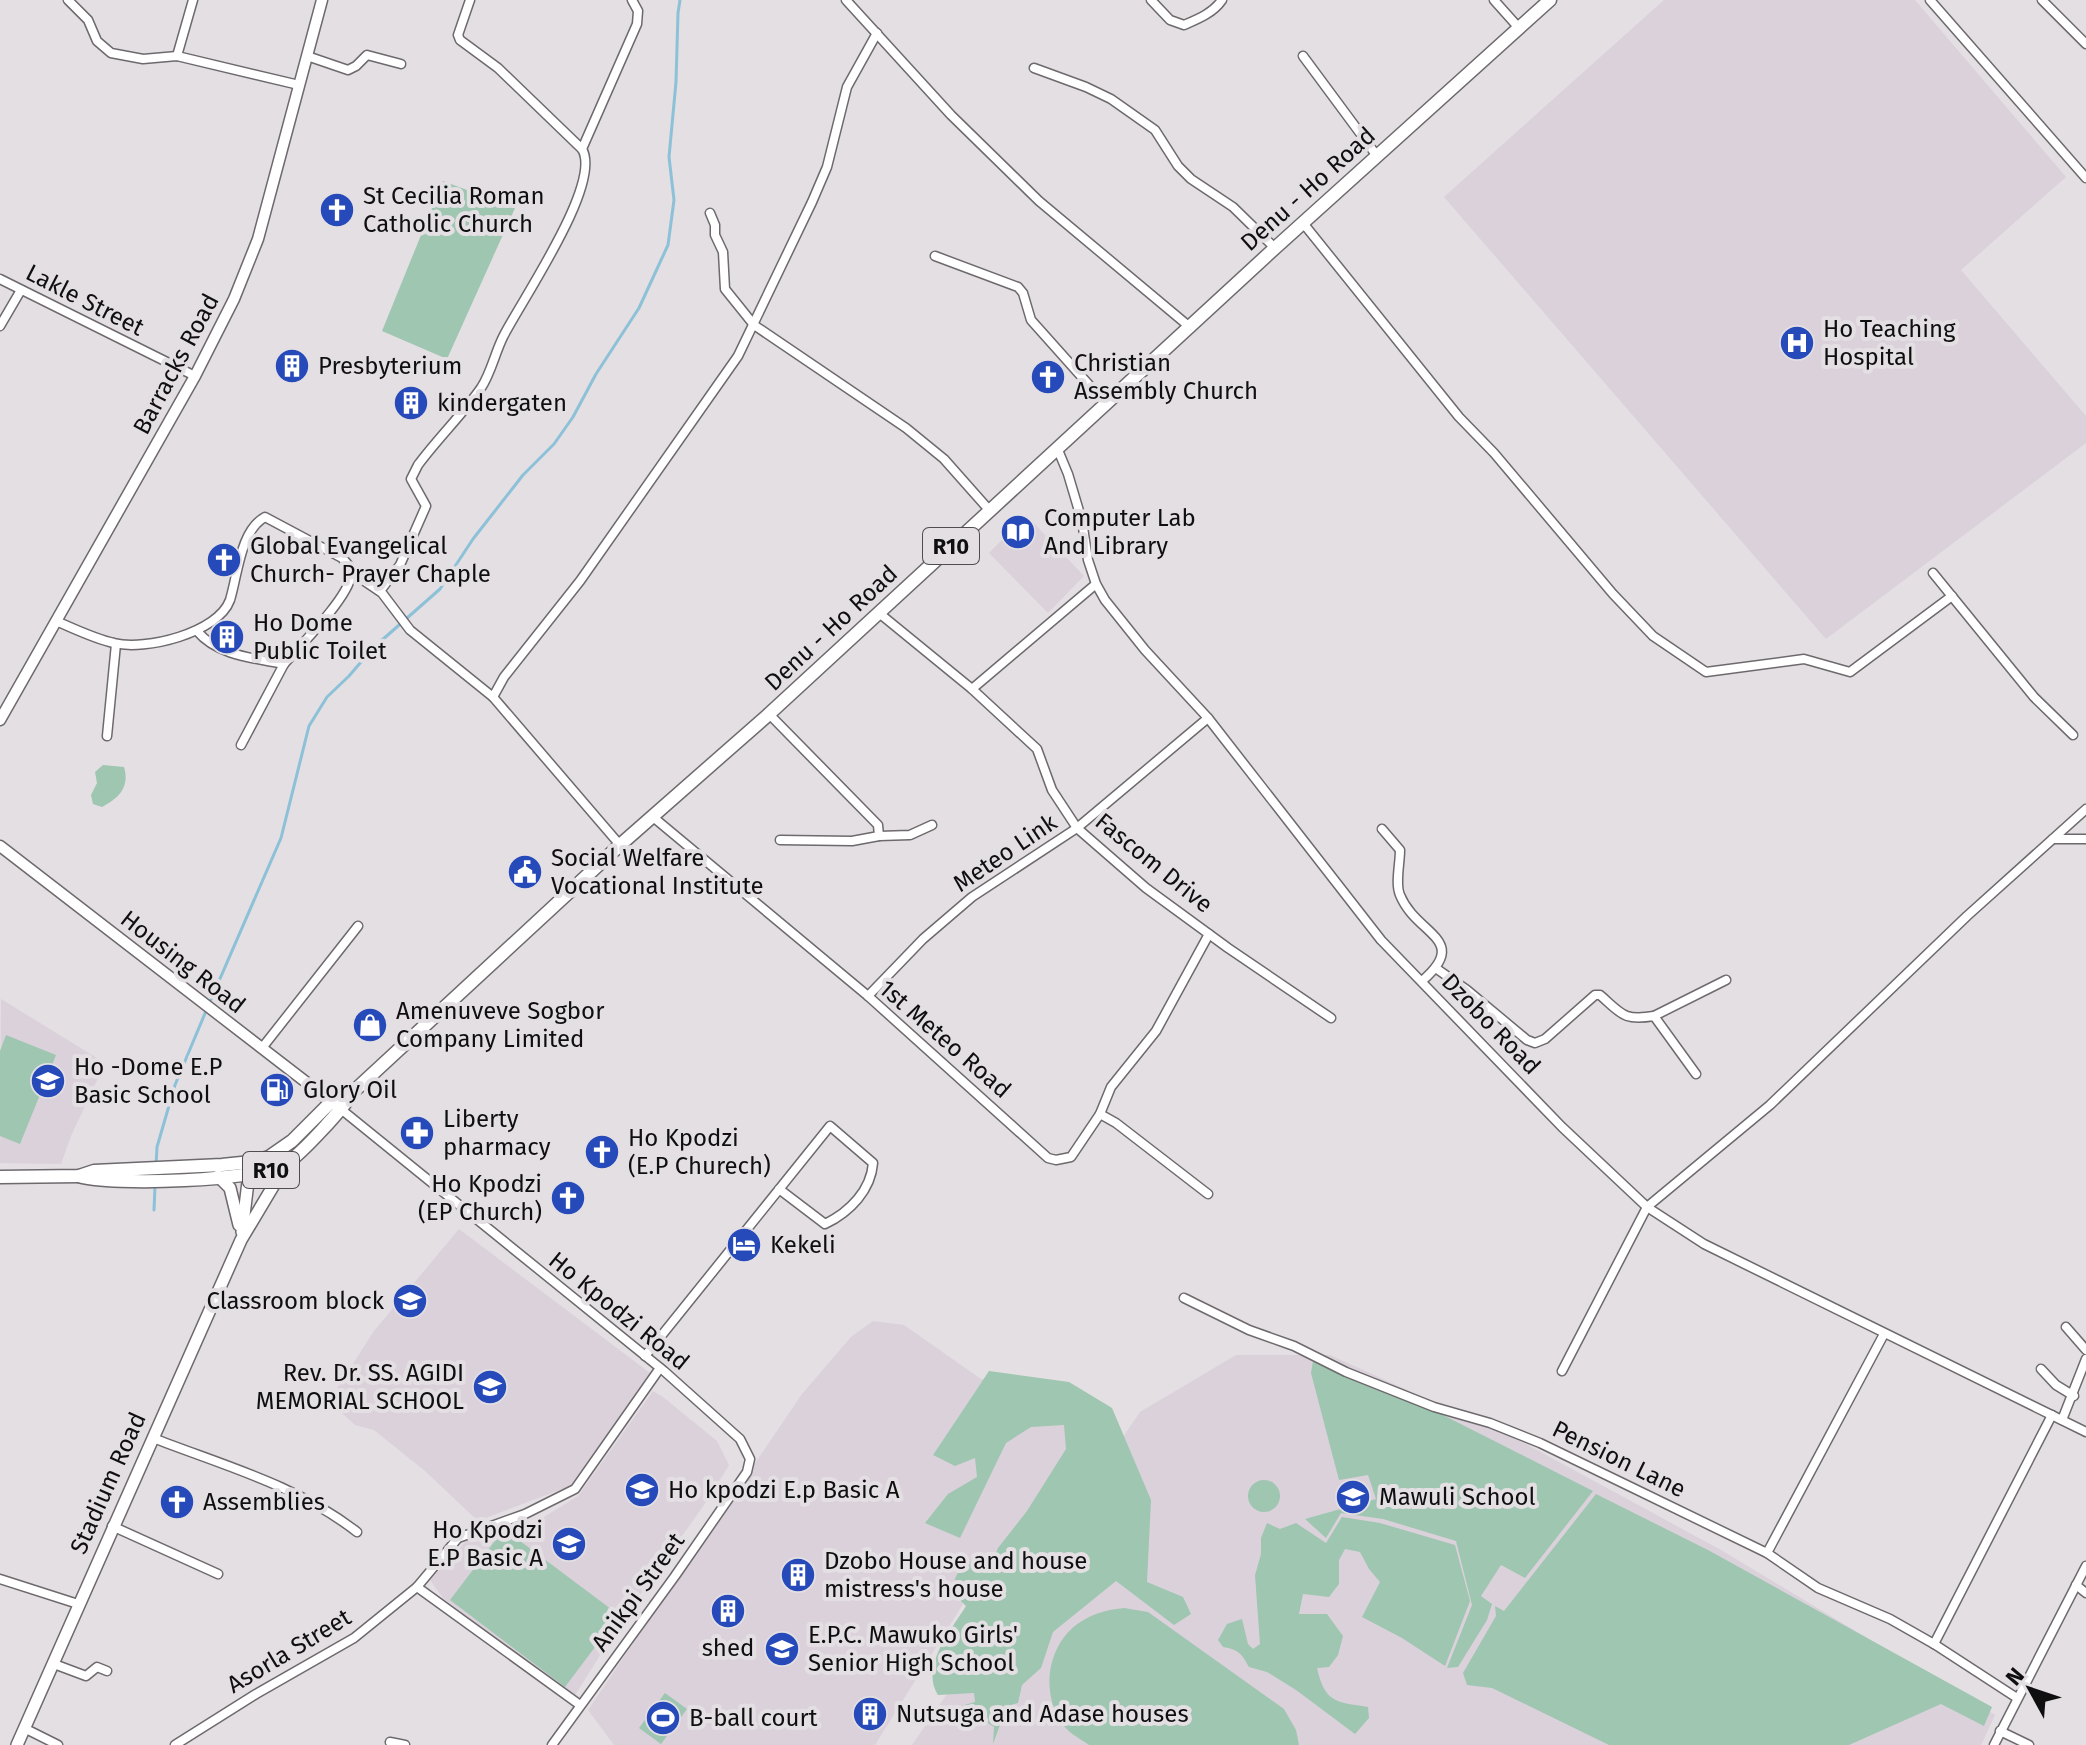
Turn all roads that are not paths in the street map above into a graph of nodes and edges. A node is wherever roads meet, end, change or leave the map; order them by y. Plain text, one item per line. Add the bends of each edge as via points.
1 (68, 0) edge
2 (193, 0) edge
3 (322, 0) edge
4 (470, 0) edge
5 (632, 0) edge
6 (846, 0) edge
7 (1151, 0) edge
8 (1222, 0) edge
9 (1494, 0) edge
10 (1550, 0) edge
11 (1930, 0) edge
12 (2042, 0) edge
13 (1519, 28) junction
14 (877, 33) junction
15 (2086, 44) edge
16 (177, 56) junction
17 (307, 56) junction
18 (1303, 56) dead end
19 (401, 64) dead end
20 (1034, 68) dead end
21 (299, 85) junction
22 (582, 149) junction
23 (1377, 156) junction
24 (2086, 178) edge
25 (710, 213) dead end
26 (1303, 223) junction
27 (1275, 248) junction
28 (935, 256) dead end
29 (0, 279) edge
30 (21, 290) junction
31 (754, 325) junction
32 (0, 326) edge
33 (1191, 328) junction
34 (195, 376) junction
35 (1106, 404) junction
36 (1058, 450) junction
37 (990, 511) junction
38 (350, 568) junction
39 (1933, 573) dead end
40 (1096, 584) junction
41 (380, 591) junction
42 (1952, 596) junction
43 (879, 613) junction
44 (56, 621) junction
45 (197, 631) junction
46 (116, 644) junction
47 (284, 664) junction
48 (972, 689) junction
49 (493, 697) junction
50 (769, 714) junction
51 (1208, 718) junction
52 (0, 720) edge
53 (2073, 735) dead end
54 (107, 736) dead end
55 (241, 745) dead end
56 (2086, 809) edge
57 (653, 817) junction
58 (932, 825) dead end
59 (1077, 828) junction
60 (1382, 829) dead end
61 (879, 836) junction
62 (2053, 839) junction
63 (2086, 839) edge
64 (780, 840) dead end
65 (620, 845) junction
66 (0, 846) edge
67 (358, 926) dead end
68 (1209, 934) junction
69 (1437, 969) junction
70 (1726, 980) dead end
71 (1422, 981) junction
72 (868, 996) junction
73 (1654, 1016) junction
74 (1331, 1018) dead end
75 (262, 1048) junction
76 (1696, 1074) dead end
77 (337, 1106) junction
78 (1100, 1114) junction
79 (287, 1163) junction
80 (250, 1168) junction
81 (156, 1174) junction
82 (218, 1176) junction
83 (0, 1177) edge
84 (779, 1189) junction
85 (1208, 1194) dead end
86 (1647, 1207) junction
87 (241, 1240) junction
88 (1184, 1298) dead end
89 (2066, 1327) dead end
90 (1884, 1334) junction
91 (2086, 1350) edge
92 (645, 1356) junction
93 (2086, 1359) edge
94 (660, 1368) junction
95 (2041, 1369) dead end
96 (1562, 1371) dead end
97 (2074, 1396) junction
98 (2052, 1415) junction
99 (2062, 1420) junction
100 (2086, 1432) edge
101 (153, 1438) junction
102 (750, 1459) joint
103 (112, 1526) junction
104 (357, 1532) dead end
105 (1767, 1553) junction
106 (2086, 1566) edge
107 (218, 1574) dead end
108 (0, 1579) edge
109 (2076, 1585) junction
110 (417, 1587) junction
111 (2086, 1593) edge
112 (78, 1604) junction
113 (1934, 1644) junction
114 (54, 1664) junction
115 (107, 1671) dead end
116 (2017, 1698) junction
117 (580, 1705) junction
118 (24, 1728) junction
119 (2000, 1731) junction
120 (390, 1742) dead end
121 (17, 1745) edge
122 (58, 1745) edge
123 (175, 1745) edge
124 (405, 1745) edge
125 (552, 1745) edge
126 (1994, 1745) edge
127 (2029, 1745) edge

1 - 16 street via 111,53 143,59
2 - 16 street
3 - 17 street, Barracks Road
4 - 22 street via 460,40 498,68
5 - 22 street via 637,24
6 - 14 street
7 - 8 street via 1170,20 1184,25
9 - 13 street
10 - 13 main road, Denu - Ho Road / R10
11 - 24 street
12 - 15 street
13 - 23 main road, Denu - Ho Road / R10
14 - 31 street via 847,87 827,167
14 - 33 street via 1039,201
16 - 21 street
17 - 19 street via 348,70 367,55
17 - 21 street, Barracks Road
18 - 23 street
20 - 27 street via 1111,99 1155,130 1191,179 1233,207
21 - 34 street, Barracks Road via 250,263
22 - 41 street via 587,157 582,192 556,249 522,301 483,386 411,479 426,506 400,565
23 - 26 main road, Denu - Ho Road / R10
25 - 31 street via 723,252 725,289
26 - 27 main road, Denu - Ho Road / R10
26 - 42 street via 1459,417 1613,594 1653,636 1706,672 1804,659 1850,672
27 - 33 main road, Denu - Ho Road / R10
28 - 35 street via 1018,287 1031,320
29 - 30 street, Lakle Street
30 - 32 street
30 - 34 street, Lakle Street
31 - 37 street via 906,428 944,459
31 - 49 street via 738,356
33 - 35 main road, Denu - Ho Road / R10
34 - 44 street, Barracks Road
35 - 36 main road, Denu - Ho Road / R10
36 - 37 main road, Denu - Ho Road / R10
36 - 40 street, Dzobo Road
37 - 43 main road, Denu - Ho Road / R10
38 - 41 street
38 - 45 street via 342,558 265,517 255,522 247,539 229,603
38 - 47 street via 328,614
39 - 42 street
40 - 48 street
40 - 51 street, Dzobo Road via 1145,650
41 - 49 street via 407,625
42 - 53 street via 2034,697
43 - 48 street, Fascom Drive
43 - 50 main road, Denu - Ho Road / R10
44 - 46 street
44 - 52 street, Barracks Road
45 - 46 street via 157,642
45 - 47 street via 223,651
46 - 54 street
47 - 55 street
48 - 59 street, Fascom Drive via 1037,749 1052,790
49 - 65 street
50 - 57 main road, Denu - Ho Road / R10
50 - 61 street via 878,825
51 - 59 street, Meteo Link
51 - 71 street, Dzobo Road via 1381,940
56 - 62 street
57 - 65 main road, Denu - Ho Road / R10
57 - 72 street, 1st Meteo Road
58 - 61 street via 910,835
59 - 68 street, Fascom Drive
59 - 72 street, Meteo Link via 972,897
60 - 69 street via 1400,850 1402,899 1443,949
61 - 64 street
62 - 63 street
62 - 86 street via 1770,1105
65 - 77 main road, Denu - Ho Road / R10
66 - 75 street, Housing Road
67 - 75 street
68 - 74 street, Fascom Drive
68 - 78 street via 1163,1019 1111,1087
69 - 71 street
69 - 73 street via 1535,1043 1595,995 1622,1017
70 - 73 street
71 - 86 street, Dzobo Road
72 - 78 street, 1st Meteo Road via 1048,1158 1071,1157
73 - 76 street
75 - 77 street, Housing Road
77 - 79 main road, Denu - Ho Road / R10
77 - 80 main road, Denu - Ho Road / R10
77 - 92 street, Ho Kpodzi Road
78 - 85 street
79 - 80 main road, Denu - Ho Road / R10 via 262,1173
79 - 87 main road, Stadium Road
80 - 81 main road, Denu - Ho Road / R10
80 - 82 main road, Denu - Ho Road / R10
80 - 87 main road, Stadium Road
81 - 82 main road, Denu - Ho Road / R10
81 - 83 main road, Denu - Ho Road / R10 via 94,1171 79,1176
82 - 87 main road via 236,1203
84 - 84 street via 830,1126 873,1163 872,1178 858,1199 825,1224
84 - 92 street
86 - 90 street, Dzobo Road via 1704,1244
86 - 96 street
87 - 101 main road, Stadium Road
88 - 105 street, Pension Lane via 1346,1372 1540,1443
89 - 91 street
90 - 98 street, Dzobo Road
90 - 105 street
92 - 94 street, Ho Kpodzi Road
93 - 97 street
94 - 102 street, Ho Kpodzi Road via 740,1439
94 - 110 street, Asorla Street via 575,1489 458,1538
95 - 97 street
97 - 99 street
98 - 99 street, Dzobo Road
98 - 113 street
99 - 100 street, Dzobo Road
101 - 103 main road, Stadium Road
101 - 104 street via 298,1494
102 - 117 street, Anikpi Street via 747,1472
103 - 107 street
103 - 112 main road, Stadium Road
105 - 113 street, Pension Lane via 1818,1588
106 - 109 street
108 - 112 street
109 - 111 street
109 - 116 street
110 - 117 street
110 - 123 street, Asorla Street via 354,1638
112 - 114 main road, Stadium Road
113 - 116 street, Pension Lane
114 - 115 street via 86,1676 97,1667
114 - 118 main road, Stadium Road
116 - 119 street
117 - 125 street, Anikpi Street
118 - 121 main road, Stadium Road
118 - 122 street
119 - 126 street
119 - 127 street
120 - 124 street

